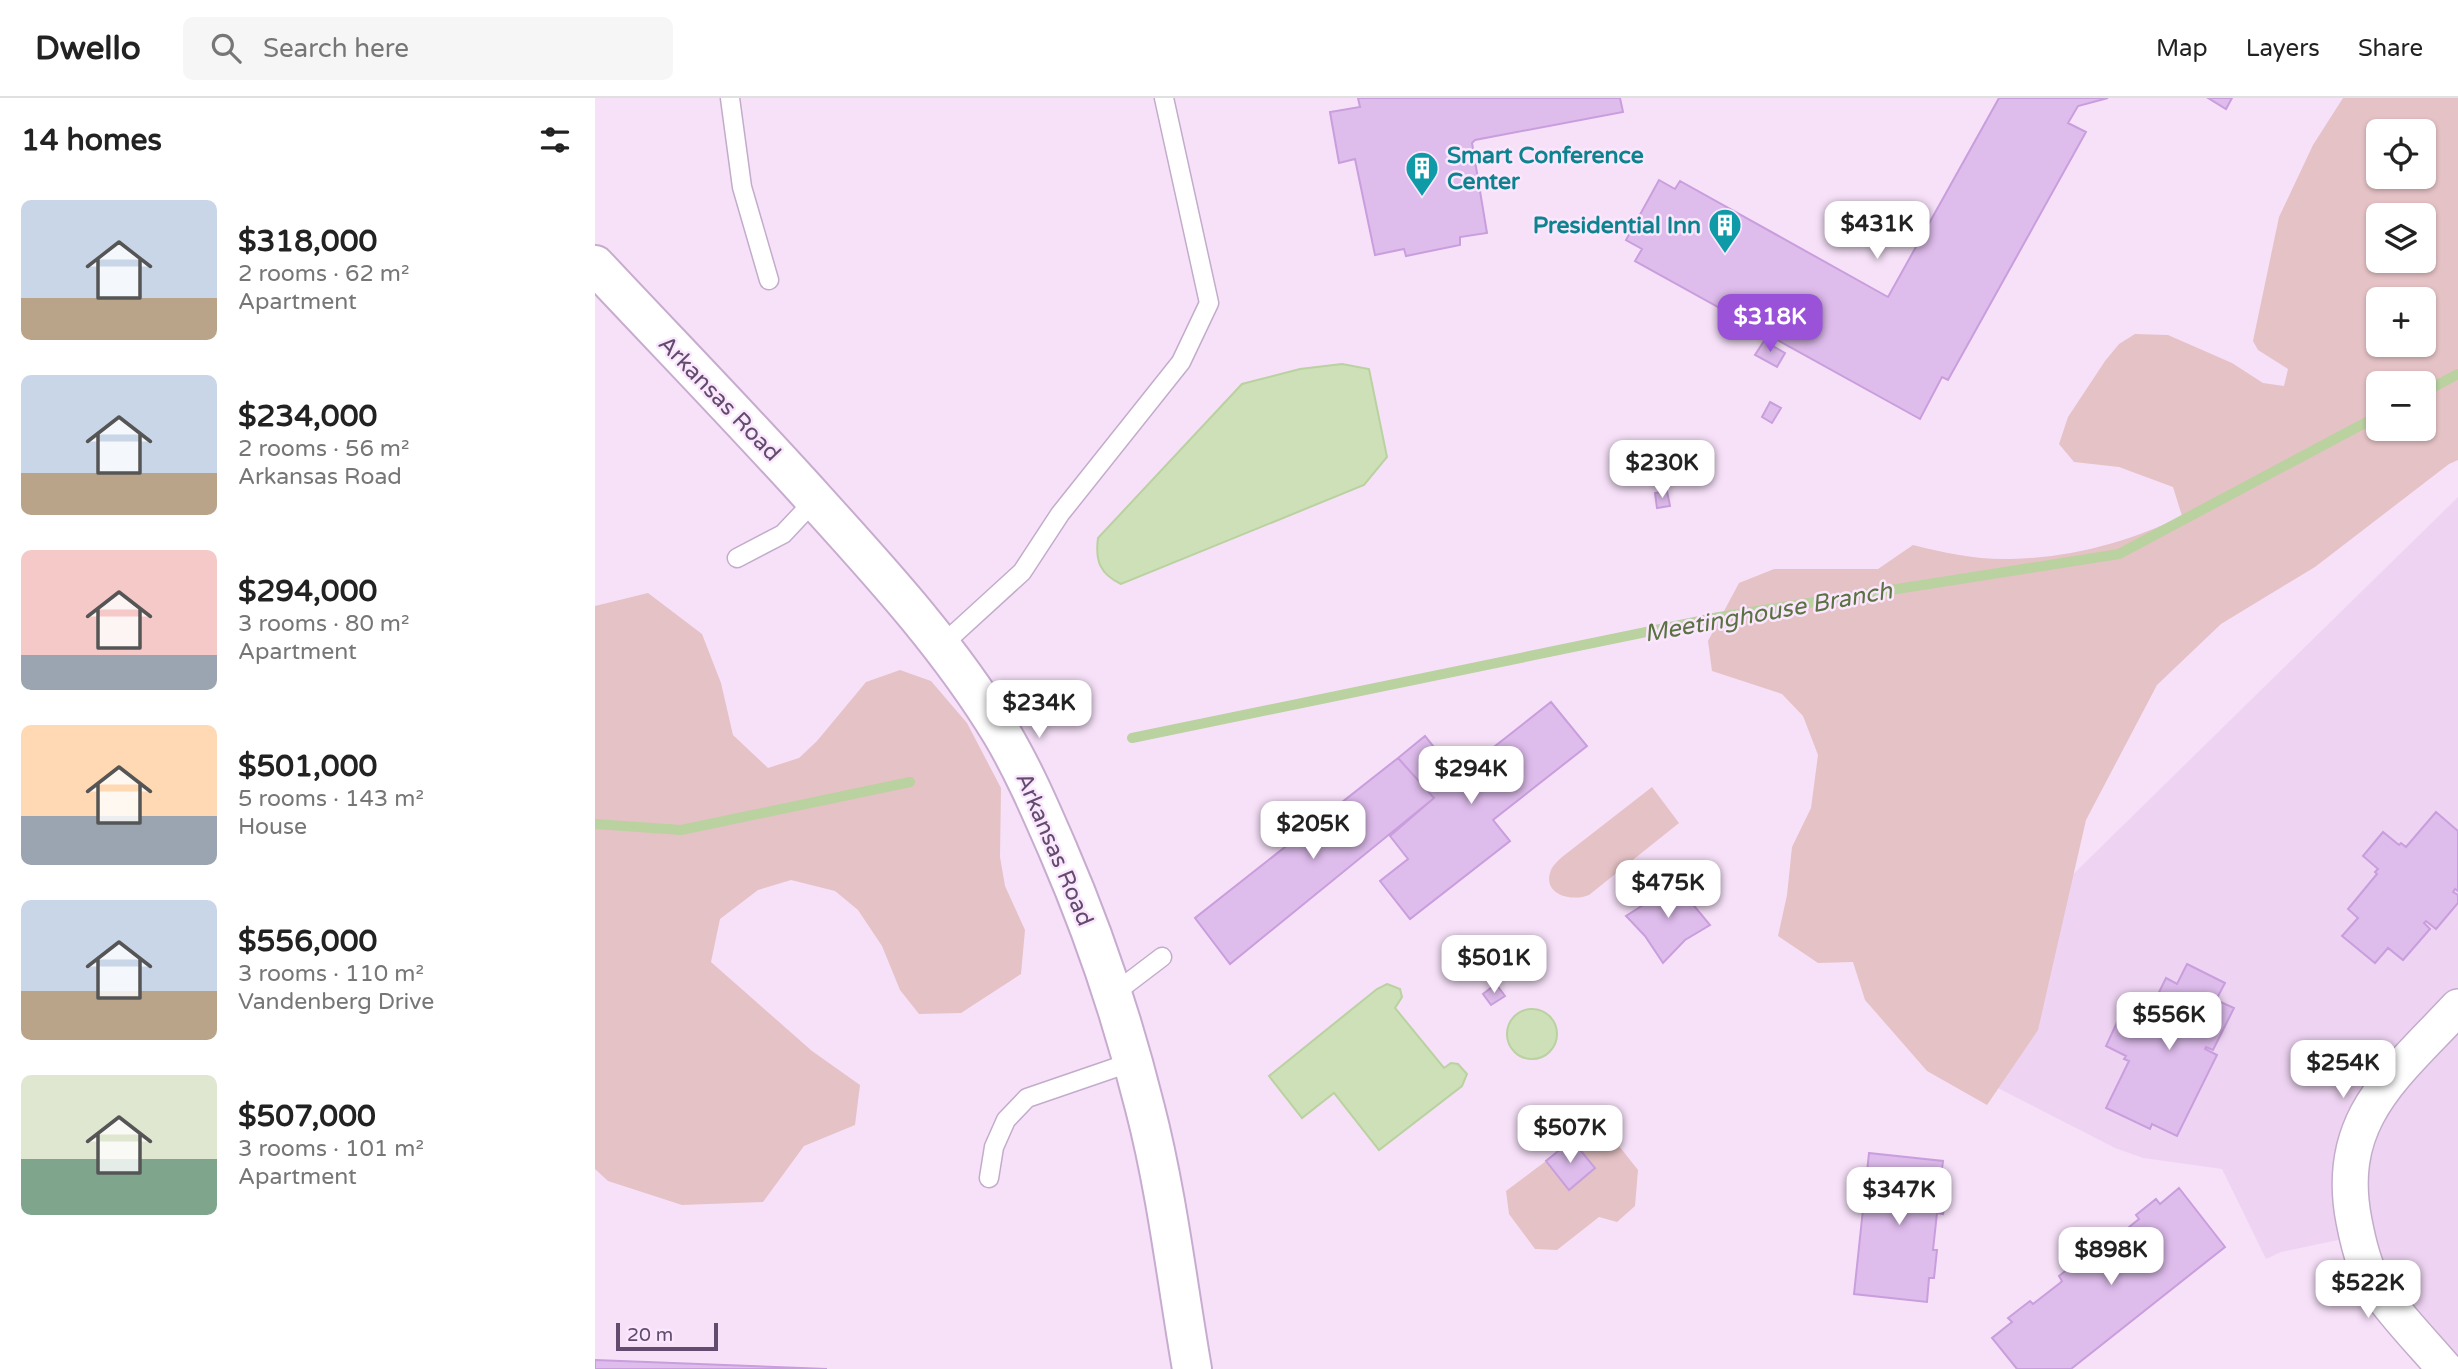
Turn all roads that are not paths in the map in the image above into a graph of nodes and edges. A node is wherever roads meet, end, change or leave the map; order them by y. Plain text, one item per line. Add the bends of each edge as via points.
1 (730, 98) edge
2 (1164, 98) edge
3 (595, 265) edge
4 (769, 279) dead end
5 (815, 500) junction
6 (737, 558) dead end
7 (941, 646) junction
8 (1162, 957) dead end
9 (1112, 995) junction
10 (2458, 1007) edge
11 (1132, 1062) junction
12 (989, 1178) dead end
13 (1192, 1369) edge
14 (2445, 1369) edge

1 - 4 lane via 742,187
2 - 7 lane via 1209,303 1181,362 1061,514 1022,572
3 - 5 street, Arkansas Road
5 - 6 lane via 783,534
5 - 7 street, Arkansas Road
7 - 9 street, Arkansas Road via 1002,733 1030,787 1074,888
8 - 9 lane
9 - 11 street, Arkansas Road
10 - 14 street via 2369,1110 2353,1146 2349,1181 2357,1236 2375,1285
11 - 12 lane via 1027,1098 1006,1120 994,1147
11 - 13 street, Arkansas Road via 1163,1194

